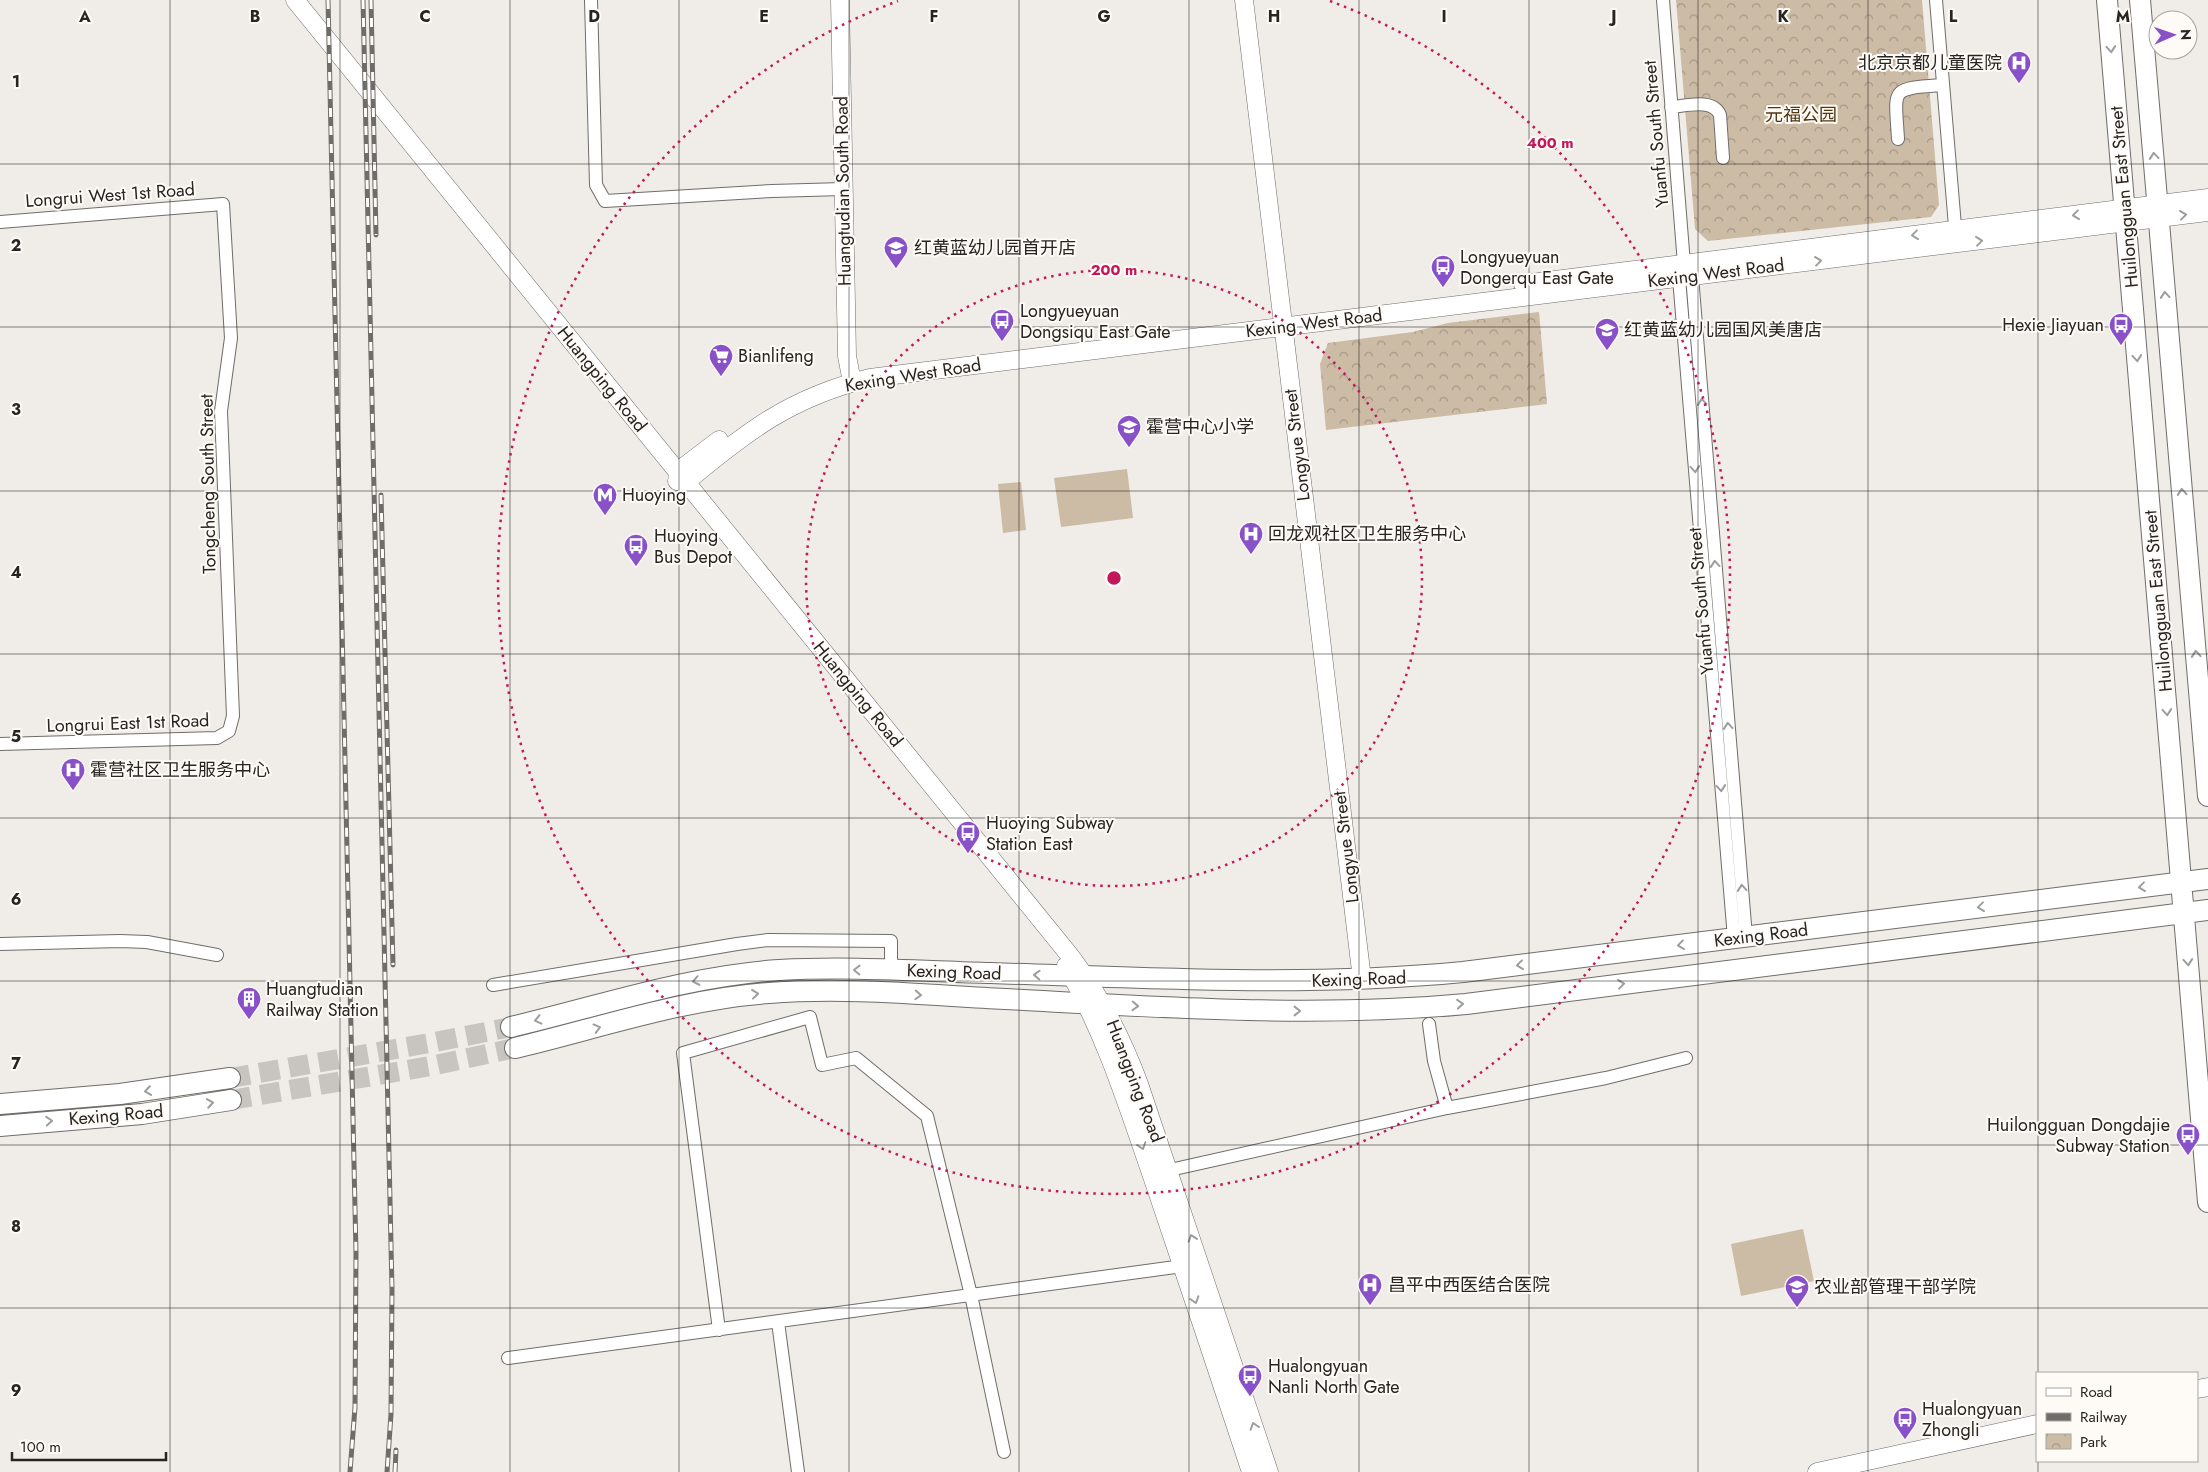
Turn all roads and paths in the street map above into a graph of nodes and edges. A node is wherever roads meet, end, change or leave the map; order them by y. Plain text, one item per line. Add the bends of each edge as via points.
1 (286, 0) edge
2 (295, 0) edge
3 (591, 0) edge
4 (840, 0) edge
5 (1244, 0) edge
6 (1663, 0) edge
7 (1936, 0) edge
8 (2107, 0) edge
9 (2140, 0) edge
10 (1943, 85) junction
11 (1671, 107) junction
12 (1898, 139) dead end
13 (1723, 158) dead end
14 (844, 189) junction
15 (2208, 198) edge
16 (223, 204) joint
17 (2158, 212) junction
18 (2208, 212) edge
19 (2125, 216) junction
20 (0, 222) edge
21 (1956, 237) junction
22 (1685, 273) junction
23 (1282, 321) junction
24 (851, 377) junction
25 (680, 478) junction
26 (226, 733) joint
27 (0, 744) edge
28 (2208, 796) edge
29 (2208, 879) edge
30 (2181, 882) junction
31 (2208, 910) edge
32 (2184, 913) junction
33 (1740, 938) junction
34 (0, 944) edge
35 (218, 955) dead end
36 (891, 970) junction
37 (1079, 976) junction
38 (1362, 979) junction
39 (493, 985) dead end
40 (1095, 1004) junction
41 (1429, 1024) dead end
42 (510, 1027) tunnel mouth
43 (515, 1048) tunnel mouth
44 (1686, 1058) dead end
45 (230, 1078) tunnel mouth
46 (231, 1100) tunnel mouth
47 (0, 1104) edge
48 (1447, 1108) junction
49 (0, 1126) edge
50 (1169, 1171) junction
51 (1152, 1174) junction
52 (2208, 1202) edge
53 (1192, 1265) junction
54 (971, 1295) junction
55 (778, 1322) junction
56 (720, 1330) junction
57 (508, 1358) dead end
58 (2036, 1424) edge
59 (1004, 1452) dead end
60 (798, 1472) edge
61 (1250, 1472) edge
62 (1269, 1472) edge
63 (1817, 1472) edge

1 - 25 main road, Huangping Road
2 - 25 main road, Huangping Road
3 - 14 street via 596,184 606,201
4 - 14 main road, Huangtudian South Road
5 - 23 main road, Longyue Street
6 - 11 street, Yuanfu South Street
7 - 10 street
8 -> 19 main road, Huilongguan East Street
17 -> 9 main road, Huilongguan East Street
10 - 12 street via 1906,88 1899,92 1896,100
10 - 21 street
11 - 13 street via 1707,104 1716,107 1720,114
11 - 22 street, Yuanfu South Street
14 - 24 main road, Huangtudian South Road via 847,356
15 - 17 main road, Kexing West Road
16 - 20 street, Longrui West 1st Road
16 - 26 street, Tongcheng South Street via 231,338 221,411 232,716 232,724
17 -> 18 main road, Kexing West Road
17 - 19 main road, Kexing West Road
28 -> 17 main road, Huilongguan East Street
19 - 21 main road, Kexing West Road
19 -> 30 main road, Huilongguan East Street
21 - 22 main road, Kexing West Road
22 - 23 main road, Kexing West Road
22 - 33 street, Yuanfu South Street
23 - 24 main road, Kexing West Road via 889,375
23 - 38 main road, Longyue Street
24 - 25 main road, Kexing West Road via 815,382 771,403 746,419
25 - 37 main road, Huangping Road
26 - 27 street, Longrui East 1st Road via 213,738
29 - 30 main road, Kexing Road
30 - 32 main road, Huilongguan East Street
30 -> 33 main road, Kexing Road
31 - 32 main road, Kexing Road
40 -> 32 main road, Kexing Road via 1268,1011 1414,1008 1476,1003
32 -> 52 main road, Huilongguan East Street
33 -> 38 main road, Kexing Road via 1463,972
34 - 35 street via 147,942
37 -> 36 main road, Kexing Road
36 - 39 street via 891,941 768,940
36 -> 42 main road, Kexing Road via 803,969 730,975 675,985
37 - 38 main road, Kexing Road via 1228,981
37 - 40 main road, Huangping Road
43 -> 40 main road, Kexing Road via 679,1006 768,993 849,991
40 - 50 main road, Huangping Road via 1132,1064
40 -> 51 main road, Huangping Road
41 - 48 street via 1434,1061
44 - 48 street via 1606,1078
45 -> 47 main road, Kexing Road via 120,1094
49 -> 46 main road, Kexing Road via 135,1115
48 - 50 street
50 - 51 street
53 -> 50 main road, Huangping Road
51 - 53 main road, Huangping Road
53 - 54 street
53 -> 61 main road, Huangping Road
62 -> 53 main road, Huangping Road
54 - 55 street
54 - 56 street via 927,1116 856,1058 822,1065 810,1017 683,1054
54 - 59 street
55 - 56 street
55 - 60 street
56 - 57 street
58 - 63 main road

